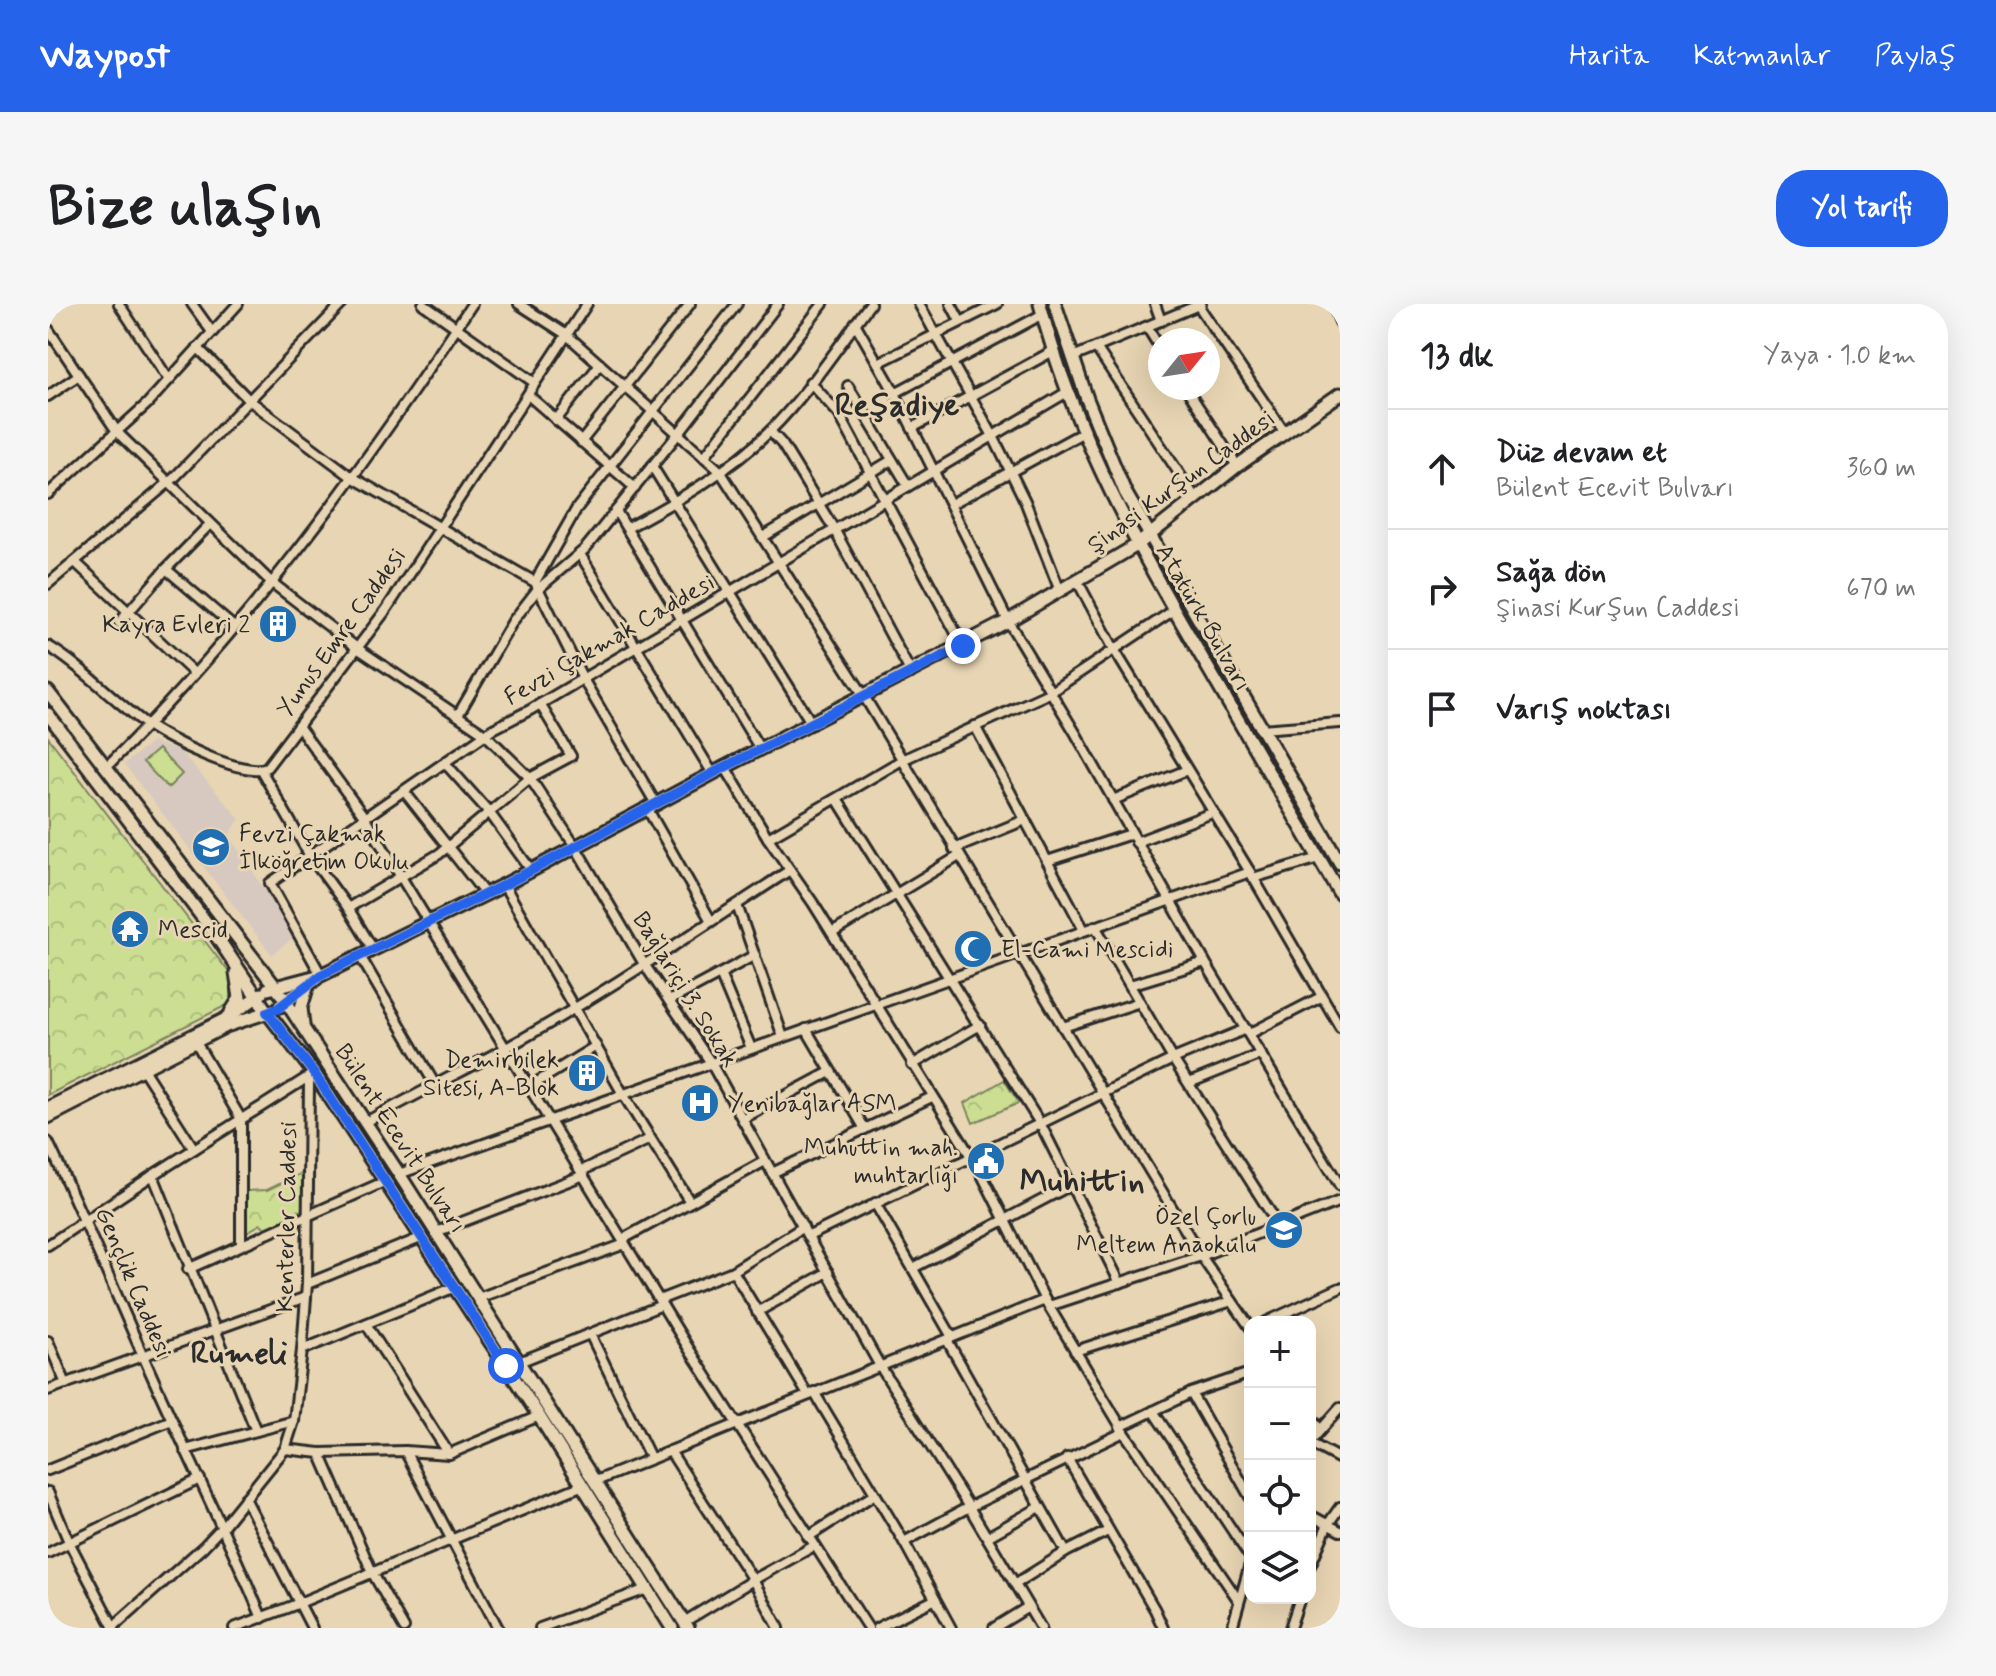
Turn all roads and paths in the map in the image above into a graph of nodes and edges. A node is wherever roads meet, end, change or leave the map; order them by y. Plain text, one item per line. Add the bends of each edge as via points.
1 (119, 304) edge
2 (192, 304) edge
3 (238, 304) edge
4 (342, 304) edge
5 (423, 304) edge
6 (472, 304) edge
7 (519, 304) edge
8 (587, 304) edge
9 (674, 304) edge
10 (737, 304) edge
11 (778, 304) edge
12 (823, 304) edge
13 (870, 304) edge
14 (919, 304) edge
15 (951, 304) edge
16 (997, 304) edge
17 (1055, 304) edge
18 (1155, 304) edge
19 (1333, 304) edge
20 (1199, 305) edge
21 (687, 308) edge
22 (1042, 309) edge
23 (960, 321) junction
24 (1161, 321) junction
25 (1340, 322) edge
26 (855, 323) junction
27 (1147, 327) joint
28 (456, 328) junction
29 (48, 329) edge
30 (212, 332) junction
31 (936, 333) junction
32 (567, 335) junction
33 (198, 348) junction
34 (1097, 349) junction
35 (1055, 350) junction
36 (1073, 357) junction
37 (952, 362) junction
38 (878, 363) junction
39 (600, 364) junction
40 (79, 375) junction
41 (169, 380) junction
42 (810, 382) junction
43 (535, 383) junction
44 (625, 386) junction
45 (848, 386) dead end
46 (1069, 391) junction
47 (895, 393) junction
48 (1340, 394) edge
49 (528, 395) junction
50 (970, 395) junction
51 (48, 396) edge
52 (249, 400) junction
53 (1194, 400) edge
54 (652, 410) junction
55 (556, 420) junction
56 (912, 428) junction
57 (770, 431) junction
58 (1084, 432) junction
59 (118, 433) junction
60 (1285, 433) junction
61 (678, 434) junction
62 (993, 436) junction
63 (581, 442) junction
64 (704, 457) junction
65 (892, 460) junction
66 (609, 466) junction
67 (652, 466) junction
68 (1237, 466) junction
69 (934, 470) junction
70 (720, 471) junction
71 (1010, 471) junction
72 (870, 473) junction
73 (352, 477) junction
74 (168, 483) junction
75 (908, 486) junction
76 (635, 488) junction
77 (48, 494) edge
78 (1196, 499) junction
79 (884, 500) junction
80 (674, 502) junction
81 (819, 504) junction
82 (951, 504) junction
83 (616, 511) junction
84 (210, 524) junction
85 (627, 528) junction
86 (439, 529) junction
87 (834, 529) junction
88 (1148, 535) junction
89 (763, 537) junction
90 (1137, 545) junction
91 (580, 554) junction
92 (75, 562) junction
93 (780, 562) junction
94 (166, 569) junction
95 (271, 582) junction
96 (1078, 582) junction
97 (48, 584) edge
98 (536, 586) junction
99 (730, 591) junction
100 (1060, 591) junction
101 (1174, 610) junction
102 (128, 612) junction
103 (683, 619) junction
104 (1008, 621) junction
105 (119, 623) dead end
106 (234, 627) junction
107 (48, 646) edge
108 (637, 646) junction
109 (963, 646) junction
110 (357, 648) junction
111 (1115, 651) junction
112 (194, 673) junction
113 (911, 673) junction
114 (583, 679) junction
115 (48, 692) edge
116 (1049, 693) junction
117 (864, 696) junction
118 (540, 704) junction
119 (48, 714) edge
120 (458, 715) junction
121 (1340, 723) edge
122 (812, 724) junction
123 (148, 726) junction
124 (298, 726) junction
125 (975, 726) junction
126 (1260, 729) junction
127 (485, 734) junction
128 (760, 749) junction
129 (902, 760) junction
130 (445, 763) junction
131 (725, 767) junction
132 (105, 768) junction
133 (261, 770) junction
134 (1187, 770) junction
135 (713, 774) junction
136 (530, 778) junction
137 (404, 791) junction
138 (837, 799) junction
139 (1113, 800) junction
140 (652, 806) junction
141 (489, 812) junction
142 (1212, 813) junction
143 (365, 818) junction
144 (1025, 820) junction
145 (768, 838) junction
146 (1134, 838) junction
147 (575, 846) junction
148 (448, 847) junction
149 (956, 852) junction
150 (310, 856) junction
151 (1319, 858) junction
152 (1047, 861) junction
153 (1340, 863) edge
154 (531, 870) junction
155 (790, 870) junction
156 (1252, 875) junction
157 (402, 877) junction
158 (504, 885) junction
159 (897, 893) junction
160 (485, 894) junction
161 (1340, 894) edge
162 (1169, 900) junction
163 (737, 905) junction
164 (348, 908) junction
165 (711, 921) junction
166 (427, 923) junction
167 (1095, 926) junction
168 (1084, 930) junction
169 (832, 933) junction
170 (373, 949) junction
171 (229, 954) junction
172 (1018, 954) junction
173 (755, 955) junction
174 (360, 956) junction
175 (1205, 962) junction
176 (257, 963) junction
177 (644, 964) junction
178 (720, 974) junction
179 (321, 975) junction
180 (950, 978) junction
181 (308, 982) junction
182 (1130, 985) junction
183 (1321, 997) junction
184 (272, 1000) junction
185 (669, 1001) junction
186 (1140, 1002) junction
187 (875, 1005) junction
188 (1340, 1007) edge
189 (575, 1008) junction
190 (1330, 1011) junction
191 (225, 1023) junction
192 (980, 1025) junction
193 (1063, 1027) junction
194 (1340, 1027) edge
195 (806, 1029) junction
196 (1247, 1031) junction
197 (284, 1032) junction
198 (306, 1033) junction
199 (783, 1037) junction
200 (194, 1039) junction
201 (596, 1046) junction
202 (505, 1048) junction
203 (751, 1048) junction
204 (1261, 1054) junction
205 (1173, 1059) junction
206 (711, 1063) junction
207 (912, 1065) junction
208 (140, 1066) junction
209 (830, 1072) junction
210 (314, 1073) junction
211 (434, 1083) junction
212 (1189, 1083) junction
213 (529, 1087) junction
214 (623, 1094) junction
215 (1103, 1095) junction
216 (932, 1097) junction
217 (48, 1108) edge
218 (48, 1117) edge
219 (241, 1119) junction
220 (742, 1119) junction
221 (550, 1120) junction
222 (366, 1122) junction
223 (1041, 1125) junction
224 (865, 1129) junction
225 (650, 1139) junction
226 (48, 1142) edge
227 (194, 1149) junction
228 (971, 1159) junction
229 (765, 1161) junction
230 (583, 1173) junction
231 (772, 1173) junction
232 (399, 1174) junction
233 (153, 1175) junction
234 (386, 1181) junction
235 (1071, 1185) junction
236 (1340, 1186) edge
237 (1340, 1201) edge
238 (690, 1202) junction
239 (875, 1203) junction
240 (308, 1214) junction
241 (1004, 1219) junction
242 (86, 1220) junction
243 (1279, 1226) junction
244 (803, 1227) junction
245 (436, 1232) junction
246 (809, 1236) junction
247 (423, 1237) junction
248 (624, 1242) junction
249 (241, 1244) junction
250 (48, 1245) edge
251 (1201, 1256) junction
252 (913, 1268) junction
253 (188, 1269) junction
254 (733, 1271) junction
255 (828, 1272) junction
256 (1120, 1283) junction
257 (307, 1284) junction
258 (455, 1287) junction
259 (1340, 1288) edge
260 (306, 1297) junction
261 (478, 1298) junction
262 (1232, 1301) junction
263 (661, 1303) junction
264 (1047, 1303) junction
265 (757, 1312) junction
266 (1279, 1316) edge
267 (1244, 1318) edge
268 (366, 1324) junction
269 (214, 1330) junction
270 (590, 1334) junction
271 (949, 1338) junction
272 (48, 1341) edge
273 (302, 1350) junction
274 (1075, 1351) junction
275 (143, 1355) junction
276 (519, 1362) junction
277 (880, 1366) junction
278 (1244, 1375) edge
279 (66, 1384) junction
280 (48, 1390) edge
281 (811, 1393) junction
282 (1191, 1393) junction
283 (1340, 1408) edge
284 (1153, 1411) junction
285 (539, 1416) junction
286 (172, 1420) junction
287 (294, 1421) junction
288 (736, 1424) junction
289 (1316, 1424) edge
290 (1122, 1429) junction
291 (1320, 1430) junction
292 (256, 1431) junction
293 (1316, 1435) edge
294 (1316, 1445) edge
295 (285, 1449) junction
296 (185, 1450) junction
297 (405, 1451) junction
298 (670, 1451) junction
299 (320, 1453) junction
300 (449, 1454) junction
301 (1067, 1458) junction
302 (651, 1459) junction
303 (1340, 1459) edge
304 (48, 1470) edge
305 (200, 1479) junction
306 (1024, 1480) junction
307 (596, 1481) junction
308 (583, 1485) junction
309 (1244, 1486) edge
310 (48, 1492) edge
311 (875, 1494) junction
312 (245, 1498) junction
313 (969, 1507) junction
314 (1040, 1507) junction
315 (1340, 1507) edge
316 (1316, 1518) edge
317 (1328, 1524) junction
318 (223, 1526) junction
319 (1108, 1531) junction
320 (1340, 1531) edge
321 (808, 1537) junction
322 (987, 1537) junction
323 (450, 1538) junction
324 (69, 1542) junction
325 (904, 1542) junction
326 (814, 1546) junction
327 (1244, 1549) edge
328 (1066, 1552) junction
329 (1316, 1552) edge
330 (48, 1553) edge
331 (372, 1572) junction
332 (753, 1580) junction
333 (1015, 1584) junction
334 (1244, 1584) edge
335 (647, 1589) junction
336 (934, 1600) junction
337 (1239, 1601) junction
338 (299, 1603) junction
339 (1298, 1604) edge
340 (1028, 1607) junction
341 (262, 1618) junction
342 (686, 1625) edge
343 (113, 1628) edge
344 (234, 1628) edge
345 (312, 1628) edge
346 (404, 1628) edge
347 (498, 1628) edge
348 (540, 1628) edge
349 (672, 1628) edge
350 (779, 1628) edge
351 (868, 1628) edge
352 (877, 1628) edge
353 (951, 1628) edge
354 (994, 1628) edge
355 (1041, 1628) edge
356 (1163, 1628) edge
357 (1232, 1628) edge
358 (1290, 1628) edge

1 - 41 street
2 - 30 street
3 - 30 street
4 - 52 street
5 - 28 street
6 - 28 street
7 - 32 street
8 - 32 street, Yunus Emre Caddesi
9 - 21 street
10 - 54 street
11 - 61 street
12 - 64 street
13 - 26 street
14 - 31 street
15 - 23 street
16 - 23 street
17 - 36 main road, Atatürk Bulvarı
18 - 24 street
19 - 25 street
20 - 24 street
20 - 60 street
21 - 44 street
22 - 35 main road, Atatürk Bulvarı
22 - 37 street
23 - 31 street
24 - 27 street
26 - 38 street
26 - 42 street
27 - 34 street
28 - 43 street
28 - 73 street
29 - 40 street, Bağlariçi 3. Sokak
30 - 33 street
31 - 37 street
31 - 38 street
32 - 39 street
32 - 43 street, Yunus Emre Caddesi
33 - 41 street
33 - 52 street
34 - 36 street
34 - 78 street
35 - 46 main road, Atatürk Bulvarı
35 - 50 street
36 - 88 main road, Atatürk Bulvarı via 1125,492
37 - 47 street
37 - 50 street
38 - 47 street
39 - 44 street
39 - 55 street
40 - 51 street
40 - 59 street, Bağlariçi 3. Sokak
41 - 59 street
42 - 57 street
42 - 72 street via 839,414
43 - 49 street, Yunus Emre Caddesi
44 - 54 street
44 - 63 street
45 - 65 street
46 - 58 main road, Atatürk Bulvarı
46 - 62 street, Fevzi Çakmak Caddesi
47 - 56 street
48 - 60 main road, Şinasi Kurşun Caddesi
49 - 55 street
49 - 86 street, Yunus Emre Caddesi
50 - 56 street
50 - 62 street
52 - 73 street
52 - 74 street
53 - 68 street
54 - 61 street
54 - 66 street
55 - 63 street
56 - 69 street
57 - 70 street
57 - 81 street
58 - 71 street
58 - 90 main road, Atatürk Bulvarı
59 - 74 street, Bağlariçi 3. Sokak
59 - 77 street
60 - 68 main road, Şinasi Kurşun Caddesi
61 - 64 street
61 - 67 street
62 - 69 street, Fevzi Çakmak Caddesi
62 - 71 street
63 - 66 street
64 - 70 street
65 - 72 street
65 - 75 street
66 - 76 street
66 - 98 street via 577,508
67 - 76 street
67 - 80 street
68 - 78 main road, Şinasi Kurşun Caddesi
69 - 75 street, Fevzi Çakmak Caddesi
69 - 82 street
70 - 80 street
70 - 89 street
71 - 82 street
71 - 100 street
72 - 79 street
72 - 81 street
73 - 86 street
73 - 95 street
74 - 84 street, Bağlariçi 3. Sokak
74 - 92 street
75 - 79 street, Fevzi Çakmak Caddesi
76 - 83 street
78 - 88 main road, Şinasi Kurşun Caddesi
79 - 87 street, Fevzi Çakmak Caddesi
79 - 109 street
80 - 85 street
80 - 99 street
81 - 87 street
81 - 89 street
82 - 104 street
83 - 85 street
83 - 91 street
84 - 94 street
84 - 95 street, Bağlariçi 3. Sokak
85 - 103 street
86 - 98 street
86 - 110 street, Yunus Emre Caddesi
87 - 93 street, Fevzi Çakmak Caddesi
87 - 113 street
88 - 90 main road, Şinasi Kurşun Caddesi
88 - 126 main road, Atatürk Bulvarı
89 - 93 street
90 - 96 main road, Şinasi Kurşun Caddesi
90 - 101 main road, Atatürk Bulvarı
91 - 98 street
91 - 108 street
92 - 97 street
92 - 102 street
93 - 99 street, Fevzi Çakmak Caddesi
93 - 117 street
94 - 102 street
94 - 106 street
95 - 106 street
95 - 110 street, Bağlariçi 3. Sokak
96 - 100 main road, Şinasi Kurşun Caddesi
96 - 111 street
98 - 114 street
98 - 120 street
99 - 103 street, Fevzi Çakmak Caddesi
99 - 122 street
100 - 104 main road, Şinasi Kurşun Caddesi
101 - 111 street
101 - 151 main road, Atatürk Bulvarı
102 - 105 street
102 - 112 street
103 - 108 street, Fevzi Çakmak Caddesi
103 - 128 street
104 - 109 main road, Şinasi Kurşun Caddesi
104 - 116 street
106 - 112 street
107 - 123 street
108 - 114 street, Fevzi Çakmak Caddesi
108 - 135 street
109 - 113 main road, Şinasi Kurşun Caddesi
110 - 120 street, Bağlariçi 3. Sokak
110 - 124 street, Yunus Emre Caddesi
111 - 116 street
111 - 134 street
112 - 123 street
113 - 117 main road, Şinasi Kurşun Caddesi
114 - 118 street, Fevzi Çakmak Caddesi
114 - 140 street
115 - 132 main road, Bülent Ecevit Bulvarı
116 - 125 street
116 - 139 street
117 - 122 main road, Şinasi Kurşun Caddesi
117 - 129 street
118 - 127 street, Fevzi Çakmak Caddesi
118 - 136 street via 571,756
119 - 171 main road, Bülent Ecevit Bulvarı
120 - 127 street, Bağlariçi 3. Sokak
121 - 126 street
122 - 128 main road, Şinasi Kurşun Caddesi
123 - 132 street
123 - 133 street via 242,769
124 - 133 street, Yunus Emre Caddesi
124 - 143 street
125 - 129 street
125 - 144 street
126 - 153 main road, Atatürk Bulvarı
127 - 130 street, Fevzi Çakmak Caddesi
127 - 136 street, Bağlariçi 3. Sokak
128 - 131 main road, Şinasi Kurşun Caddesi
129 - 138 street
129 - 149 street
130 - 137 street, Fevzi Çakmak Caddesi
130 - 141 street
131 - 135 main road, Şinasi Kurşun Caddesi
131 - 145 street
132 - 176 main road, Bülent Ecevit Bulvarı
133 - 150 street
134 - 139 street
134 - 142 street
135 - 140 main road, Şinasi Kurşun Caddesi
136 - 141 street
136 - 147 street, Bağlariçi 3. Sokak
137 - 143 street, Fevzi Çakmak Caddesi
137 - 148 street
138 - 145 street
138 - 159 street
139 - 146 street
140 - 147 main road, Şinasi Kurşun Caddesi
140 - 165 street
141 - 148 street
141 - 154 street
142 - 146 street
142 - 156 street
143 - 150 street, Fevzi Çakmak Caddesi
143 - 157 street
144 - 149 street
144 - 152 street
145 - 155 street
146 - 152 street
146 - 162 street
147 - 154 main road, Şinasi Kurşun Caddesi
147 - 177 street, Bağlariçi 3. Sokak
148 - 157 street
148 - 160 street
149 - 159 street
149 - 172 street
150 - 164 street
150 - 179 street, Fevzi Çakmak Caddesi via 270,883
151 - 156 street
151 - 161 main road, Atatürk Bulvarı
152 - 168 street
154 - 158 main road, Şinasi Kurşun Caddesi
155 - 163 street
155 - 169 street
156 - 162 street
156 - 183 street
157 - 164 street
157 - 166 street
158 - 160 main road, Şinasi Kurşun Caddesi
158 - 189 street
159 - 169 street
159 - 180 street
160 - 166 main road, Şinasi Kurşun Caddesi
162 - 167 street
162 - 175 street
163 - 165 street
163 - 173 street
164 - 170 street
165 - 177 street
166 - 170 main road, Şinasi Kurşun Caddesi
166 - 202 street
167 - 168 street
167 - 182 street
168 - 172 street
169 - 187 street
170 - 174 main road, Şinasi Kurşun Caddesi
171 - 184 main road, Bülent Ecevit Bulvarı
171 - 191 main road via 240,995
172 - 180 street
172 - 193 street
173 - 178 street
173 - 199 street
174 - 179 main road, Şinasi Kurşun Caddesi
174 - 211 street
175 - 182 street
175 - 196 street
176 - 181 main road via 277,976
176 - 184 main road, Bülent Ecevit Bulvarı
177 - 185 street, Bağlariçi 3. Sokak
177 - 189 street
178 - 185 street
178 - 203 street
179 - 181 main road, Şinasi Kurşun Caddesi
180 - 187 street
180 - 192 street
181 - 184 main road, Şinasi Kurşun Caddesi
181 - 184 main road, Şinasi Kurşun Caddesi
181 - 198 main road via 301,1008
182 - 186 street
183 - 190 street
183 - 196 street
184 - 191 main road, Şinasi Kurşun Caddesi
184 - 191 main road, Şinasi Kurşun Caddesi
184 - 197 main road, Bülent Ecevit Bulvarı
184 - 198 main road, Bülent Ecevit Bulvarı
185 - 206 street, Bağlariçi 3. Sokak
186 - 193 street
186 - 205 street
187 - 195 street
187 - 207 street
188 - 190 street
189 - 201 street
189 - 202 street
190 - 194 street
191 - 197 main road via 259,1020
191 - 200 main road, Şinasi Kurşun Caddesi
192 - 207 street
192 - 223 street
193 - 215 street
195 - 199 street
195 - 209 street
196 - 204 street
196 - 205 street
197 - 210 main road, Bülent Ecevit Bulvarı
198 - 222 main road, Bülent Ecevit Bulvarı
199 - 203 street
200 - 208 main road, Şinasi Kurşun Caddesi
200 - 219 street
201 - 213 street
201 - 214 street
202 - 211 street
202 - 213 street
203 - 206 street
204 - 212 street
204 - 236 street
205 - 212 street
205 - 215 street
206 - 214 street
206 - 220 street, Bağlariçi 3. Sokak
207 - 216 street
208 - 217 main road, Şinasi Kurşun Caddesi
208 - 218 main road, Şinasi Kurşun Caddesi
208 - 227 street
209 - 220 street
209 - 224 street
210 - 219 street
210 - 234 main road, Bülent Ecevit Bulvarı
210 - 240 street, Kenterler Caddesi via 309,1083
211 - 222 street
212 - 243 street
213 - 221 street
214 - 221 street
214 - 225 street
215 - 223 street
215 - 251 street
216 - 224 street
216 - 228 street
219 - 227 street
219 - 249 street
220 - 229 street, Bağlariçi 3. Sokak
221 - 230 street
221 - 232 street
222 - 232 main road, Bülent Ecevit Bulvarı
223 - 228 street
223 - 235 street
224 - 231 street
225 - 230 street
225 - 238 street
226 - 242 street, Gençlik Caddesi
227 - 233 street
228 - 239 street
228 - 241 street
229 - 231 street, Bağlariçi 3. Sokak
229 - 238 street
230 - 245 street
230 - 248 street
231 - 244 street, Bağlariçi 3. Sokak
232 - 245 main road, Bülent Ecevit Bulvarı
233 - 242 street
233 - 253 street
234 - 240 street
234 - 247 main road, Bülent Ecevit Bulvarı
235 - 241 street
235 - 256 street
237 - 243 street
238 - 248 street
239 - 246 street
239 - 252 street
240 - 249 street
240 - 257 street, Kenterler Caddesi
241 - 252 street
241 - 264 street
242 - 250 street
242 - 275 street, Gençlik Caddesi
243 - 251 street
244 - 246 street, Bağlariçi 3. Sokak
244 - 254 street
245 - 261 main road, Bülent Ecevit Bulvarı
246 - 255 street, Bağlariçi 3. Sokak
247 - 257 street
247 - 258 main road, Bülent Ecevit Bulvarı
248 - 261 street
248 - 263 street
249 - 253 street
251 - 256 street
251 - 262 street
252 - 271 street
253 - 269 street
254 - 263 street
254 - 265 street
255 - 265 street
255 - 277 street, Bağlariçi 3. Sokak
256 - 264 street
257 - 260 street, Kenterler Caddesi
258 - 268 street
258 - 285 main road, Bülent Ecevit Bulvarı
259 - 266 street
260 - 269 street
260 - 273 street, Kenterler Caddesi
261 - 276 main road, Bülent Ecevit Bulvarı
262 - 267 street
262 - 274 street
263 - 270 street
263 - 288 street
264 - 271 street
264 - 274 street
265 - 281 street
268 - 273 street
268 - 300 street
269 - 275 street
269 - 292 street
270 - 276 street
270 - 302 street
271 - 277 street
271 - 306 street
272 - 279 street
273 - 287 street, Kenterler Caddesi
274 - 290 street
275 - 279 street
275 - 286 street, Gençlik Caddesi
276 - 307 main road, Bülent Ecevit Bulvarı
277 - 281 street
277 - 313 street, Bağlariçi 3. Sokak
278 - 282 street
279 - 280 street
281 - 288 street
281 - 311 street
282 - 284 street
282 - 309 street
283 - 291 street
284 - 290 street
284 - 327 street
285 - 300 street
285 - 308 main road, Bülent Ecevit Bulvarı
286 - 296 street, Gençlik Caddesi
286 - 304 street
287 - 292 street
287 - 295 street, Kenterler Caddesi
288 - 298 street
288 - 321 street
289 - 291 street
290 - 301 street
290 - 337 street
291 - 293 street
292 - 296 street
294 - 303 street
295 - 299 street
295 - 312 street, Kenterler Caddesi
296 - 305 street, Gençlik Caddesi
297 - 299 street
297 - 300 street
297 - 323 street
298 - 302 street
298 - 332 street
299 - 331 street
301 - 306 street
301 - 319 street
302 - 307 street
305 - 318 street, Gençlik Caddesi
305 - 324 street
306 - 313 street
306 - 314 street
307 - 342 main road, Bülent Ecevit Bulvarı
308 - 323 street
308 - 335 main road, Bülent Ecevit Bulvarı
310 - 324 street
311 - 321 street
311 - 325 street
312 - 318 street, Kenterler Caddesi
312 - 338 street
313 - 322 street, Bağlariçi 3. Sokak
313 - 325 street
314 - 322 street
314 - 328 street
315 - 317 street
316 - 317 street
317 - 320 street
317 - 329 street
318 - 341 street, Gençlik Caddesi
318 - 343 street, Kenterler Caddesi
319 - 328 street
319 - 356 street
321 - 326 street
322 - 333 street, Bağlariçi 3. Sokak
323 - 331 street
323 - 347 street
324 - 330 street
324 - 343 street
325 - 336 street
326 - 332 street
326 - 351 street
328 - 333 street
331 - 338 street
331 - 346 street
332 - 342 street
332 - 350 street
333 - 340 street, Bağlariçi 3. Sokak
334 - 337 street
335 - 348 street
335 - 349 main road, Bülent Ecevit Bulvarı
336 - 352 street
336 - 353 street
337 - 357 street
338 - 341 street
338 - 345 street
339 - 358 street
340 - 354 street
340 - 355 street, Bağlariçi 3. Sokak
341 - 344 street

